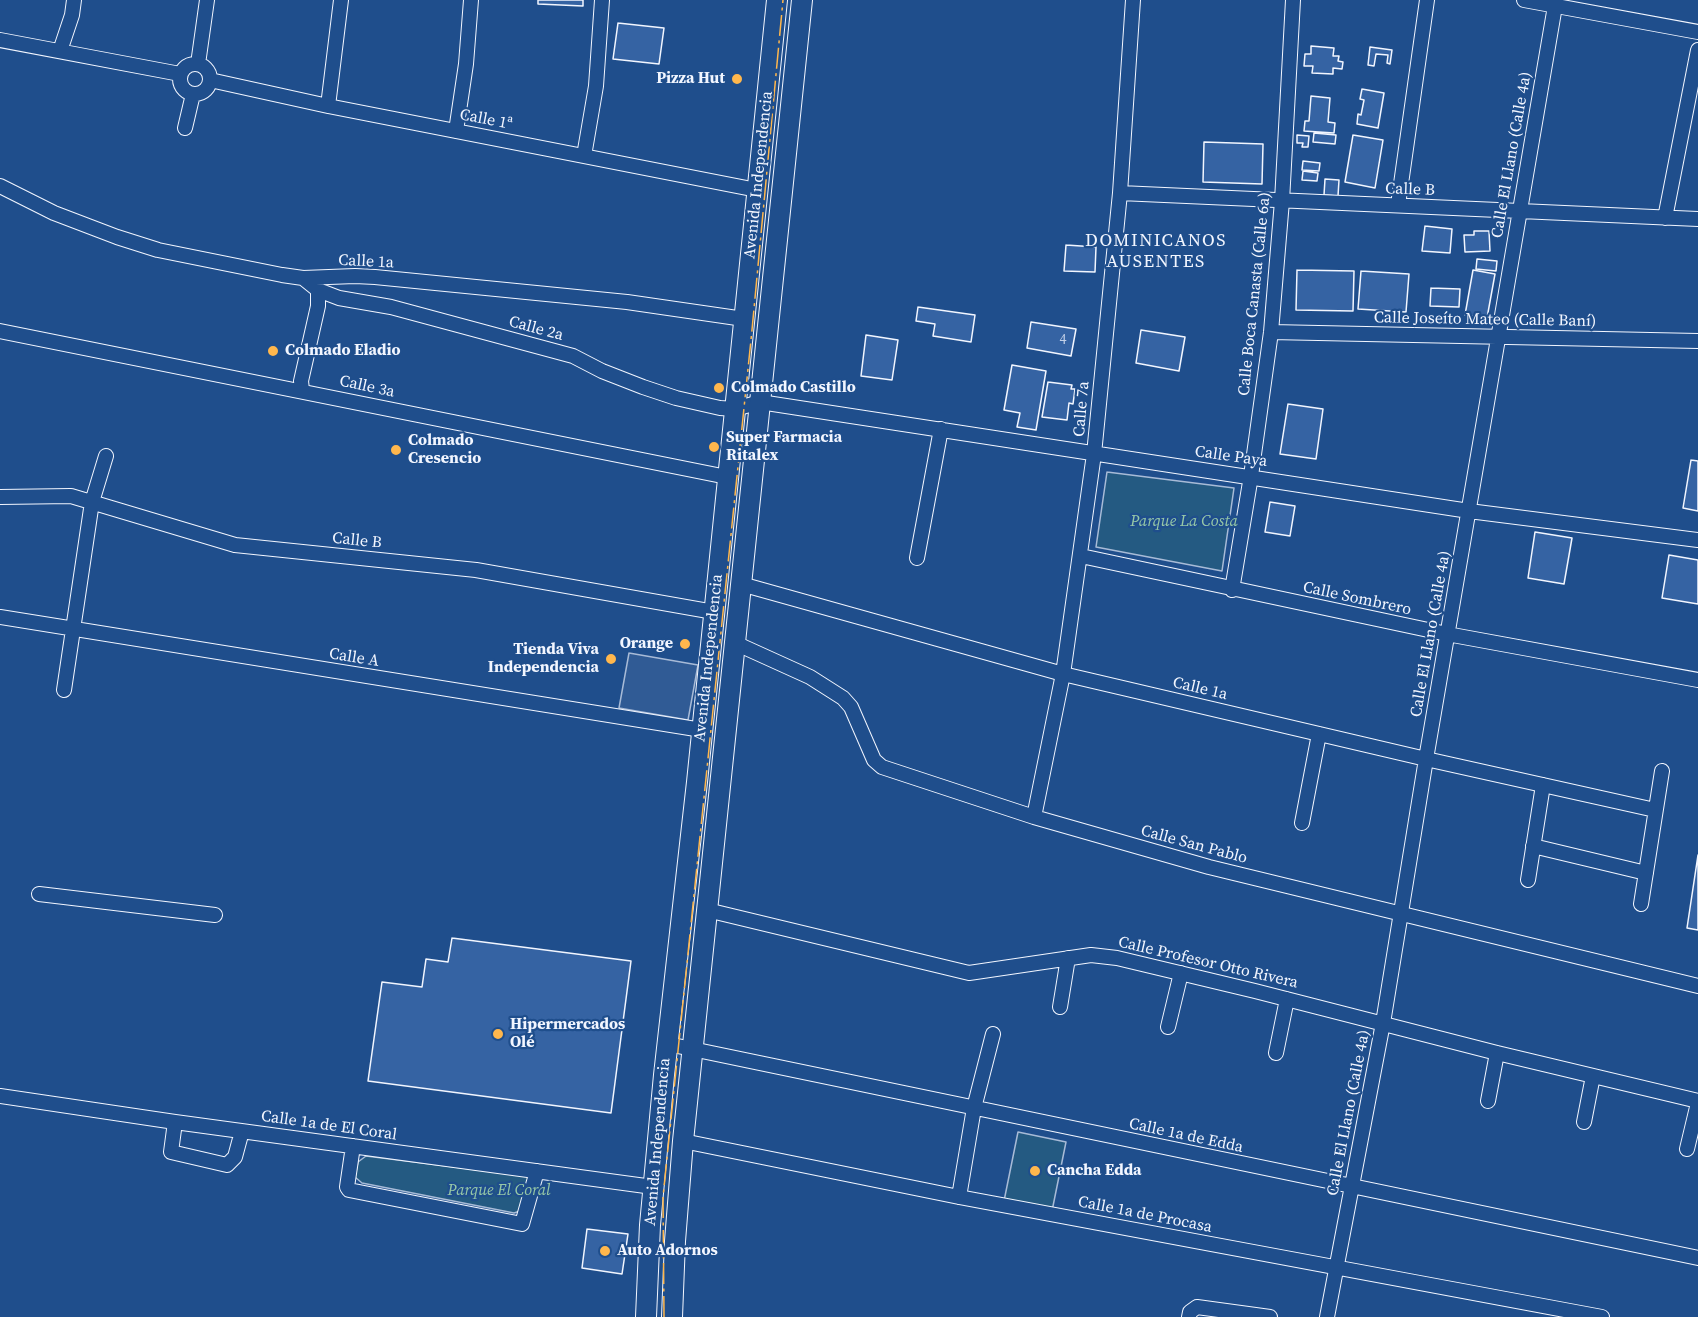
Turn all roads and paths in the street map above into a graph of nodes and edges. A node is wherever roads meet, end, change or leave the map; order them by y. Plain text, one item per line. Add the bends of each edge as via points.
1 (74, 0) edge
2 (207, 0) edge
3 (341, 0) edge
4 (471, 0) edge
5 (602, 0) edge
6 (777, 0) edge
7 (802, 0) edge
8 (1133, 0) edge
9 (1293, 0) edge
10 (1427, 0) edge
11 (1524, 0) edge
12 (1556, 6) junction
13 (1698, 32) edge
14 (0, 40) edge
15 (1698, 50) edge
16 (60, 51) junction
17 (198, 64) junction
18 (180, 74) junction
19 (210, 80) junction
20 (193, 94) junction
21 (328, 106) junction
22 (185, 128) dead end
23 (456, 131) junction
24 (584, 156) junction
25 (0, 186) edge
26 (757, 190) junction
27 (1120, 193) junction
28 (1282, 201) junction
29 (1398, 205) junction
30 (1519, 211) junction
31 (1665, 218) junction
32 (1698, 219) edge
33 (303, 278) junction
34 (318, 290) junction
35 (744, 319) junction
36 (0, 331) edge
37 (1271, 332) junction
38 (1497, 337) junction
39 (1698, 341) edge
40 (302, 390) junction
41 (760, 402) junction
42 (735, 410) junction
43 (941, 429) junction
44 (1094, 454) junction
45 (106, 456) dead end
46 (727, 477) junction
47 (1251, 477) junction
48 (0, 497) edge
49 (92, 502) junction
50 (1469, 511) junction
51 (1698, 540) edge
52 (1081, 556) junction
53 (917, 558) dead end
54 (741, 584) junction
55 (1232, 590) junction
56 (714, 612) junction
57 (0, 617) edge
58 (73, 630) junction
59 (1447, 634) junction
60 (735, 643) junction
61 (1064, 674) junction
62 (1698, 680) edge
63 (64, 690) dead end
64 (705, 696) junction
65 (729, 699) junction
66 (702, 730) junction
67 (1319, 734) junction
68 (1426, 759) junction
69 (1662, 771) dead end
70 (1544, 785) junction
71 (1655, 810) junction
72 (1034, 817) junction
73 (1302, 823) dead end
74 (691, 832) junction
75 (715, 835) junction
76 (1533, 846) junction
77 (1646, 873) junction
78 (1528, 880) dead end
79 (39, 894) dead end
80 (1641, 904) dead end
81 (707, 910) junction
82 (1400, 913) junction
83 (215, 915) dead end
84 (1068, 958) junction
85 (1181, 973) junction
86 (1698, 986) edge
87 (1287, 999) junction
88 (1060, 1007) dead end
89 (1383, 1023) junction
90 (1168, 1026) dead end
91 (993, 1034) dead end
92 (668, 1044) junction
93 (693, 1049) junction
94 (1275, 1053) dead end
95 (1497, 1053) junction
96 (1593, 1076) junction
97 (0, 1096) edge
98 (1488, 1101) dead end
99 (1698, 1102) edge
100 (974, 1108) junction
101 (175, 1122) junction
102 (1584, 1122) dead end
103 (242, 1131) junction
104 (683, 1141) junction
105 (353, 1146) junction
106 (1687, 1149) dead end
107 (537, 1171) junction
108 (653, 1187) junction
109 (1352, 1187) junction
110 (959, 1197) junction
111 (1698, 1258) edge
112 (1336, 1267) junction
113 (646, 1317) edge
114 (672, 1317) edge
115 (1189, 1317) edge
116 (1270, 1317) edge
117 (1327, 1317) edge
118 (1602, 1317) edge

1 - 16 street
2 - 17 street
3 - 21 street
4 - 23 street
5 - 24 street via 596,86
6 - 26 main road, Avenida Independencia
7 - 41 main road, Avenida Independencia
8 - 27 street, Calle 7a
9 - 28 street, Calle Boca Canasta (Calle 6a)
10 - 29 street
11 - 12 street
12 - 13 street
12 - 30 street, Calle El Llano (Calle 4a)
14 - 16 street
15 - 31 street
16 - 18 street
17 - 18 street via 189,65
17 - 19 street via 208,72
18 - 20 street via 182,87
19 - 20 street via 202,92
19 - 21 street, Calle 1ª
20 - 22 street
21 - 23 street, Calle 1ª
23 - 24 street, Calle 1ª
24 - 26 street, Calle 1ª
25 - 33 street, Calle 1a via 54,213 158,250
26 - 35 main road, Avenida Independencia
27 - 28 street, Calle B
27 - 44 street, Calle 7a
28 - 29 street, Calle B
28 - 37 street, Calle Boca Canasta (Calle 6a)
29 - 30 street, Calle B
30 - 31 street, Calle B
30 - 38 street, Calle El Llano (Calle 4a)
31 - 32 street, Calle B
33 - 34 street, Calle 2a
33 - 35 street, Calle 1a via 387,278 627,302
34 - 40 street
34 - 42 street, Calle 2a via 573,356 665,395
35 - 42 main road, Avenida Independencia
36 - 40 street, Calle 3a
37 - 38 street, Calle Joseíto Mateo (Calle Baní)
37 - 47 street, Calle Boca Canasta (Calle 6a)
38 - 39 street, Calle Joseíto Mateo (Calle Baní)
38 - 50 street, Calle El Llano (Calle 4a)
40 - 46 street, Calle 3a
41 - 42 street, Calle 2a
41 - 43 street, Calle Paya
41 - 54 main road, Avenida Independencia
42 - 46 main road, Avenida Independencia
43 - 44 street, Calle Paya
43 - 53 street
44 - 47 street, Calle Paya
44 - 52 street, Calle 7a
45 - 49 street
46 - 56 main road, Avenida Independencia
47 - 50 street, Calle Paya
47 - 55 street, Calle Boca Canasta (Calle 6a)
48 - 49 street, Calle B via 71,496
49 - 56 street, Calle B via 235,545 476,570
49 - 58 street
50 - 51 street, Calle Paya
50 - 59 street, Calle El Llano (Calle 4a)
52 - 55 street, Calle Sombrero
52 - 61 street, Calle 7a
54 - 60 main road, Avenida Independencia
54 - 61 street, Calle 1a
55 - 59 street, Calle Sombrero
56 - 64 main road, Avenida Independencia
57 - 58 street, Calle A
58 - 63 street
58 - 66 street, Calle A
59 - 62 street, Calle Sombrero
59 - 68 street, Calle El Llano (Calle 4a)
60 - 65 main road, Avenida Independencia
60 - 72 street, Calle San Pablo via 810,677 843,698 851,707 874,760 882,767
61 - 67 street, Calle 1a
61 - 72 street, Calle 7a
64 - 65 main road
64 - 66 main road, Avenida Independencia
65 - 75 main road, Avenida Independencia
66 - 74 main road, Avenida Independencia
67 - 68 street, Calle 1a
67 - 73 street
68 - 70 street, Calle 1a
68 - 82 street, Calle El Llano (Calle 4a)
69 - 71 street
70 - 71 street, Calle 1a
70 - 76 street
71 - 77 street
72 - 82 street, Calle San Pablo via 1209,867
74 - 75 main road
74 - 92 main road, Avenida Independencia
75 - 81 main road, Avenida Independencia
76 - 77 street
76 - 78 street
77 - 80 street
79 - 83 street
81 - 84 street, Calle Profesor Otto Rivera via 966,972
81 - 93 main road, Avenida Independencia
82 - 86 street, Calle San Pablo
82 - 89 street, Calle El Llano (Calle 4a)
84 - 85 street, Calle Profesor Otto Rivera via 1104,956
84 - 88 street
85 - 87 street, Calle Profesor Otto Rivera
85 - 90 street
87 - 89 street, Calle Profesor Otto Rivera
87 - 94 street
89 - 95 street, Calle Profesor Otto Rivera
89 - 109 street, Calle El Llano (Calle 4a)
91 - 100 street
92 - 93 street, Calle 1a de Edda
92 - 108 main road, Avenida Independencia
93 - 100 street, Calle 1a de Edda
93 - 104 main road, Avenida Independencia
95 - 96 street, Calle Profesor Otto Rivera
95 - 98 street
96 - 99 street, Calle Profesor Otto Rivera
96 - 102 street
97 - 101 street, Calle 1a de El Coral
99 - 106 street
100 - 109 street, Calle 1a de Edda
100 - 110 street
101 - 103 street, Calle 1a de El Coral
101 - 103 street via 171,1152 227,1165 235,1156
103 - 105 street, Calle 1a de El Coral
104 - 110 street, Calle 1a de Procasa
104 - 114 main road, Avenida Independencia
105 - 107 street, Calle 1a de El Coral
105 - 107 street via 349,1190 522,1224
107 - 108 street, Calle 1a de El Coral
108 - 113 main road, Avenida Independencia
109 - 111 street, Calle 1a de Edda
109 - 112 street, Calle El Llano (Calle 4a)
110 - 112 street, Calle 1a de Procasa
112 - 117 street, Calle El Llano (Calle 4a)
112 - 118 street, Calle 1a de Procasa
115 - 116 street via 1197,1307

